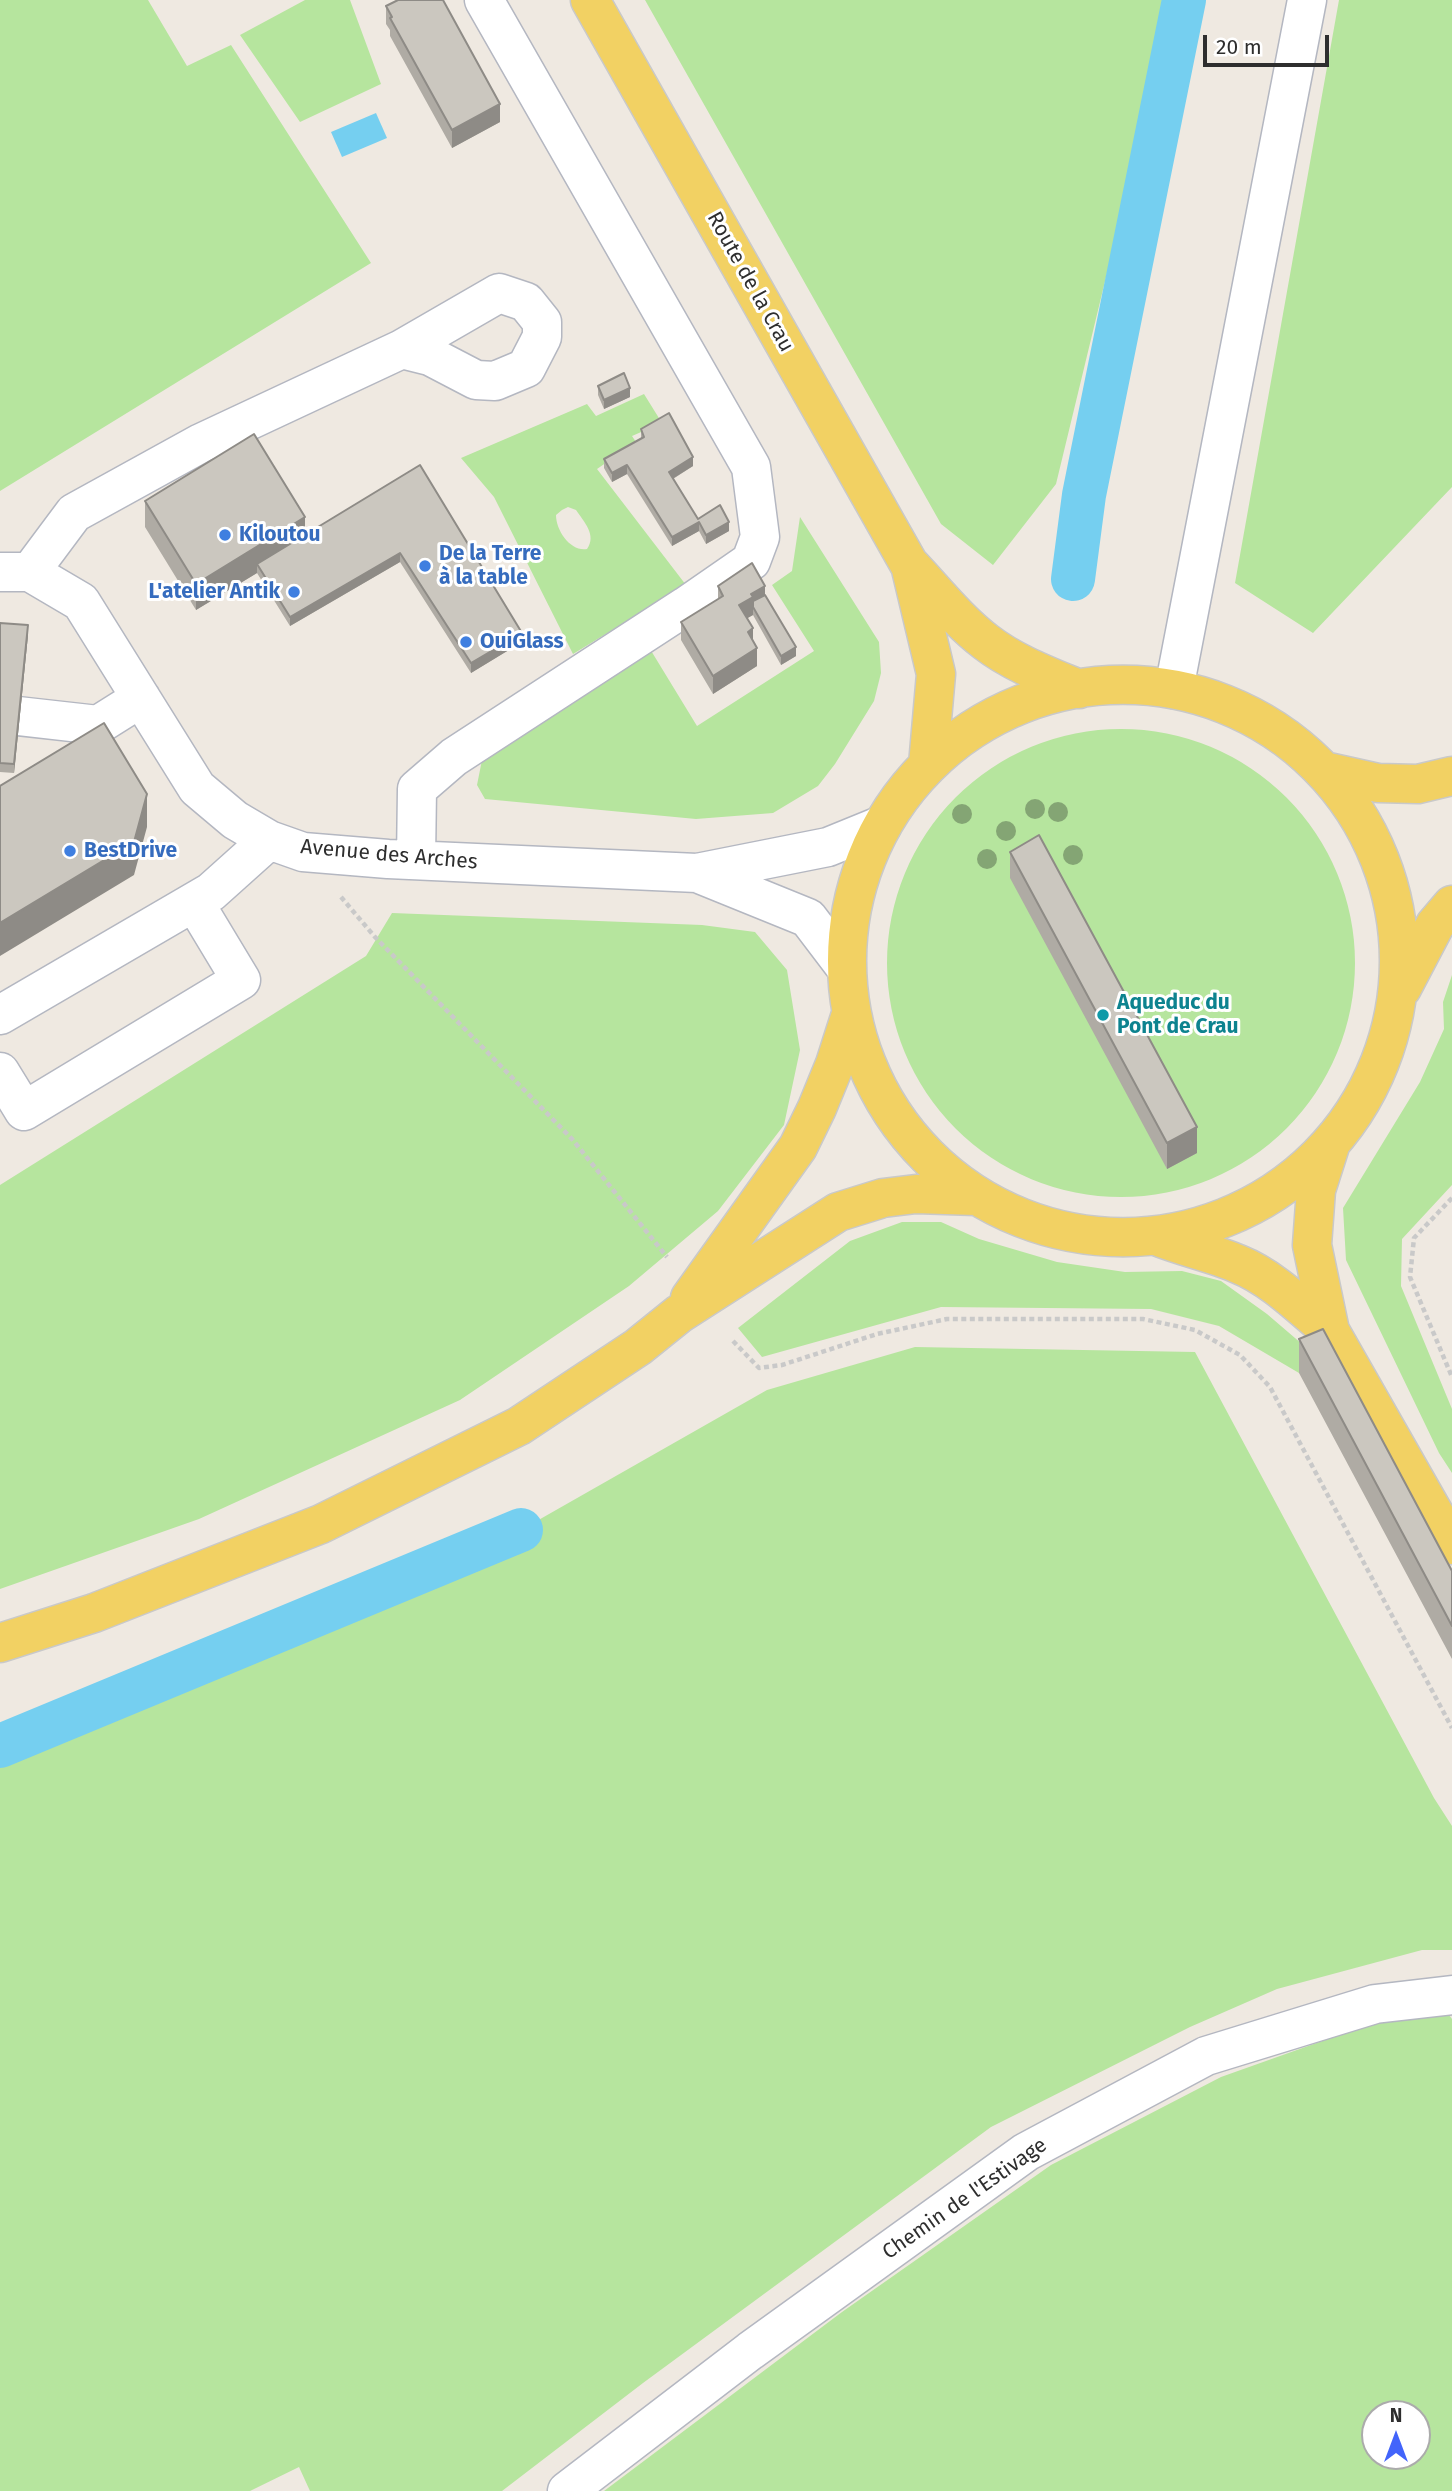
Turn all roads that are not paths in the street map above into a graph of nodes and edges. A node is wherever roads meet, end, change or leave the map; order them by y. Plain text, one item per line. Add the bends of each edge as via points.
1 (484, 0) edge
2 (590, 0) edge
3 (1307, 0) edge
4 (402, 349) dead end
5 (909, 564) junction
6 (15, 572) edge
7 (1079, 689) junction
8 (1174, 689) junction
9 (141, 698) junction
10 (0, 714) edge
11 (928, 765) junction
12 (1324, 771) junction
13 (1452, 776) edge
14 (882, 825) junction
15 (286, 846) junction
16 (416, 860) junction
17 (697, 873) junction
18 (194, 902) junction
19 (1452, 905) edge
20 (846, 968) junction
21 (1398, 996) junction
22 (851, 1014) junction
23 (0, 1015) edge
24 (0, 1072) edge
25 (1330, 1146) junction
26 (976, 1196) junction
27 (1156, 1236) junction
28 (679, 1314) junction
29 (1330, 1331) junction
30 (1452, 1545) edge
31 (0, 1643) edge
32 (1452, 1994) edge
33 (567, 2491) edge

1 - 16 street via 751,467 760,537 751,561 454,758 417,789
2 - 5 main road, Route de la Crau
3 - 8 street
4 - 6 street via 201,443 74,513
5 - 7 main road via 987,643 1029,668
5 - 11 main road via 936,674
6 - 9 street, Avenue des Arches via 81,602
7 - 8 main road via 1126,685
7 - 11 main road via 1037,698 998,715 961,737
8 - 12 main road via 1255,718 1292,742
9 - 10 street via 98,725
9 - 15 street, Avenue des Arches via 197,788 229,816
11 - 14 main road
12 - 13 main road via 1378,783 1418,784
12 - 21 main road via 1362,820 1387,876 1399,935
14 - 17 street, Avenue des Arches via 828,847
14 - 20 main road via 861,871 849,918
15 - 16 street, Avenue des Arches
15 - 18 street
16 - 17 street, Avenue des Arches
17 - 20 street, Avenue des Arches via 808,918
18 - 23 street
18 - 24 street via 241,980 24,1111
19 - 21 main road via 1435,925
20 - 22 main road
21 - 25 main road via 1386,1050 1363,1101
22 - 26 main road via 863,1057 882,1098 915,1144
22 - 28 main road via 835,1064 798,1147
25 - 27 main road via 1294,1180 1251,1207 1205,1226
25 - 29 main road via 1316,1190 1312,1245
26 - 27 main road via 1044,1227 1118,1238
26 - 28 main road via 916,1194 883,1198 838,1212
27 - 29 main road via 1240,1265 1277,1287
28 - 31 main road via 638,1347 519,1426 321,1524 93,1613
29 - 30 main road
32 - 33 street, Chemin de l'Estivage via 1375,2004 1206,2056 1026,2152 750,2351

